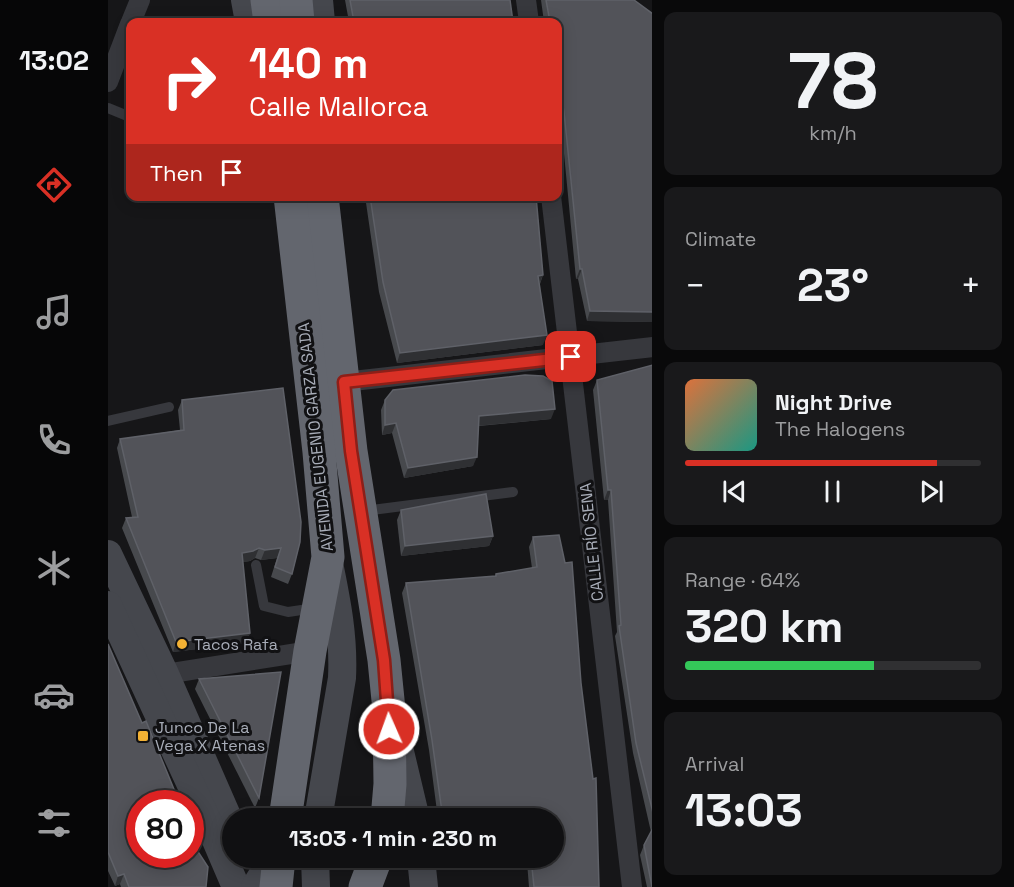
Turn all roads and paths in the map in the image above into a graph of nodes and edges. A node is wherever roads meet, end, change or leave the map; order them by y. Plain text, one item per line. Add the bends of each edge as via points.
1 (140, 0) edge
2 (245, 0) edge
3 (267, 0) edge
4 (296, 0) edge
5 (319, 0) edge
6 (526, 0) edge
7 (133, 18) edge
8 (248, 18) edge
9 (269, 18) edge
10 (298, 18) edge
11 (321, 18) edge
12 (528, 18) edge
13 (126, 36) edge
14 (108, 82) edge
15 (108, 108) edge
16 (126, 115) edge
17 (291, 201) edge
18 (323, 201) edge
19 (552, 201) edge
20 (652, 347) edge
21 (571, 357) junction
22 (344, 382) junction
23 (169, 407) dead end
24 (108, 421) edge
25 (513, 492) dead end
26 (361, 511) junction
27 (108, 554) edge
28 (328, 557) junction
29 (256, 565) dead end
30 (108, 605) edge
31 (318, 608) junction
32 (310, 651) junction
33 (153, 676) junction
34 (389, 710) junction
35 (222, 808) edge
36 (287, 808) edge
37 (320, 808) edge
38 (388, 808) edge
39 (414, 808) edge
40 (267, 868) edge
41 (278, 868) edge
42 (315, 868) edge
43 (372, 868) edge
44 (422, 868) edge
45 (230, 882) edge
46 (255, 887) edge
47 (276, 887) edge
48 (316, 887) edge
49 (365, 887) edge
50 (424, 887) edge
51 (632, 887) edge

1 - 7 street
2 - 8 street
3 - 9 highway
4 - 10 highway
5 - 11 street
6 - 12 street
13 - 14 street
15 - 16 lane
17 - 28 highway, AVENIDA EUGENIO GARZA SADA
18 - 22 highway, AVENIDA EUGENIO GARZA SADA
19 - 21 street, CALLE RÍO SENA
20 - 21 street
21 - 22 street
21 - 51 street, CALLE RÍO SENA
22 - 26 highway, AVENIDA EUGENIO GARZA SADA
23 - 24 lane
25 - 26 lane
26 - 34 highway, AVENIDA EUGENIO GARZA SADA
27 - 33 street
28 - 31 highway, AVENIDA EUGENIO GARZA SADA
28 - 37 street via 342,628 342,678
29 - 31 lane via 264,606 288,612
30 - 33 street
31 - 32 highway, AVENIDA EUGENIO GARZA SADA
32 - 33 street
32 - 36 highway, AVENIDA EUGENIO GARZA SADA
33 - 35 street
33 - 45 street
34 - 38 highway, AVENIDA EUGENIO GARZA SADA
34 - 39 street
40 - 46 street
41 - 47 highway
42 - 48 street
43 - 49 highway
44 - 50 street

